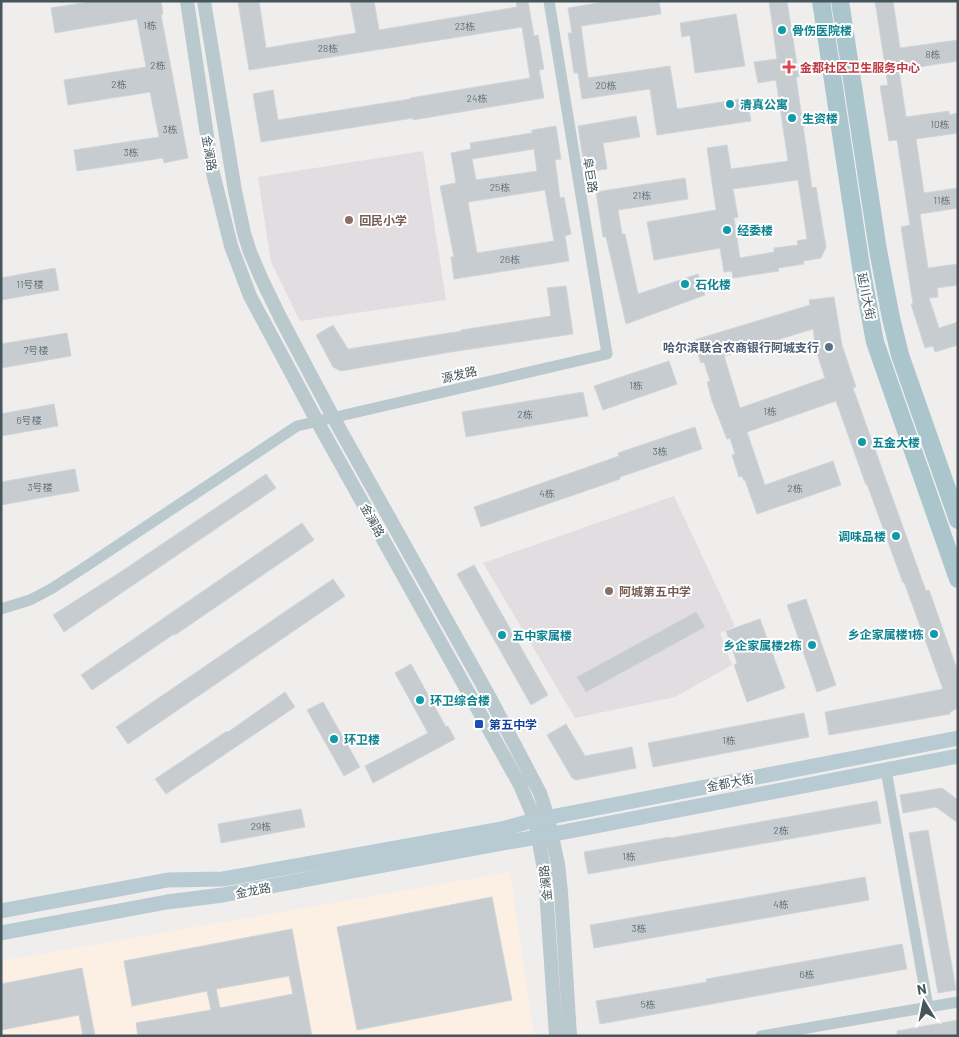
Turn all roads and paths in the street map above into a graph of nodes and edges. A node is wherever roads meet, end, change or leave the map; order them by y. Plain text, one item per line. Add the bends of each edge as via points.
1 (187, 1) edge
2 (204, 1) edge
3 (549, 1) edge
4 (821, 1) edge
5 (840, 1) edge
6 (607, 354) joint
7 (333, 417) junction
8 (317, 421) junction
9 (958, 520) edge
10 (958, 579) edge
11 (1, 609) edge
12 (958, 738) edge
13 (958, 756) edge
14 (886, 770) junction
15 (542, 819) junction
16 (502, 836) junction
17 (545, 836) junction
18 (1, 911) edge
19 (1, 933) edge
20 (958, 1002) edge
21 (928, 1007) junction
22 (794, 1033) edge
23 (556, 1036) edge
24 (570, 1036) edge
25 (760, 1036) edge

1 - 8 street, 金澜路 via 211,160 231,246 250,296
2 - 7 street, 金澜路 via 244,233 277,312
3 - 6 street, 阜巨路
4 - 10 main road, 延川大街 via 875,342
5 - 9 main road, 延川大街 via 891,318 900,355
6 - 7 street, 源发路
7 - 8 street, 源发路
7 - 15 street, 金澜路 via 540,793
8 - 11 street, 源发路 via 297,426 51,589
8 - 15 street, 金澜路
12 - 15 main road, 金都大街
13 - 14 main road, 金都大街
14 - 17 main road, 金都大街
14 - 21 street
15 - 16 main road, 金都大街
15 - 17 street, 金澜路
16 - 17 main road, 金都大街
16 - 18 main road, 金龙路 via 224,879 168,880
16 - 19 main road, 金龙路 via 223,895 167,902
17 - 23 street, 金澜路
17 - 24 street, 金澜路 via 558,864
20 - 21 street
21 - 22 street
22 - 25 street

